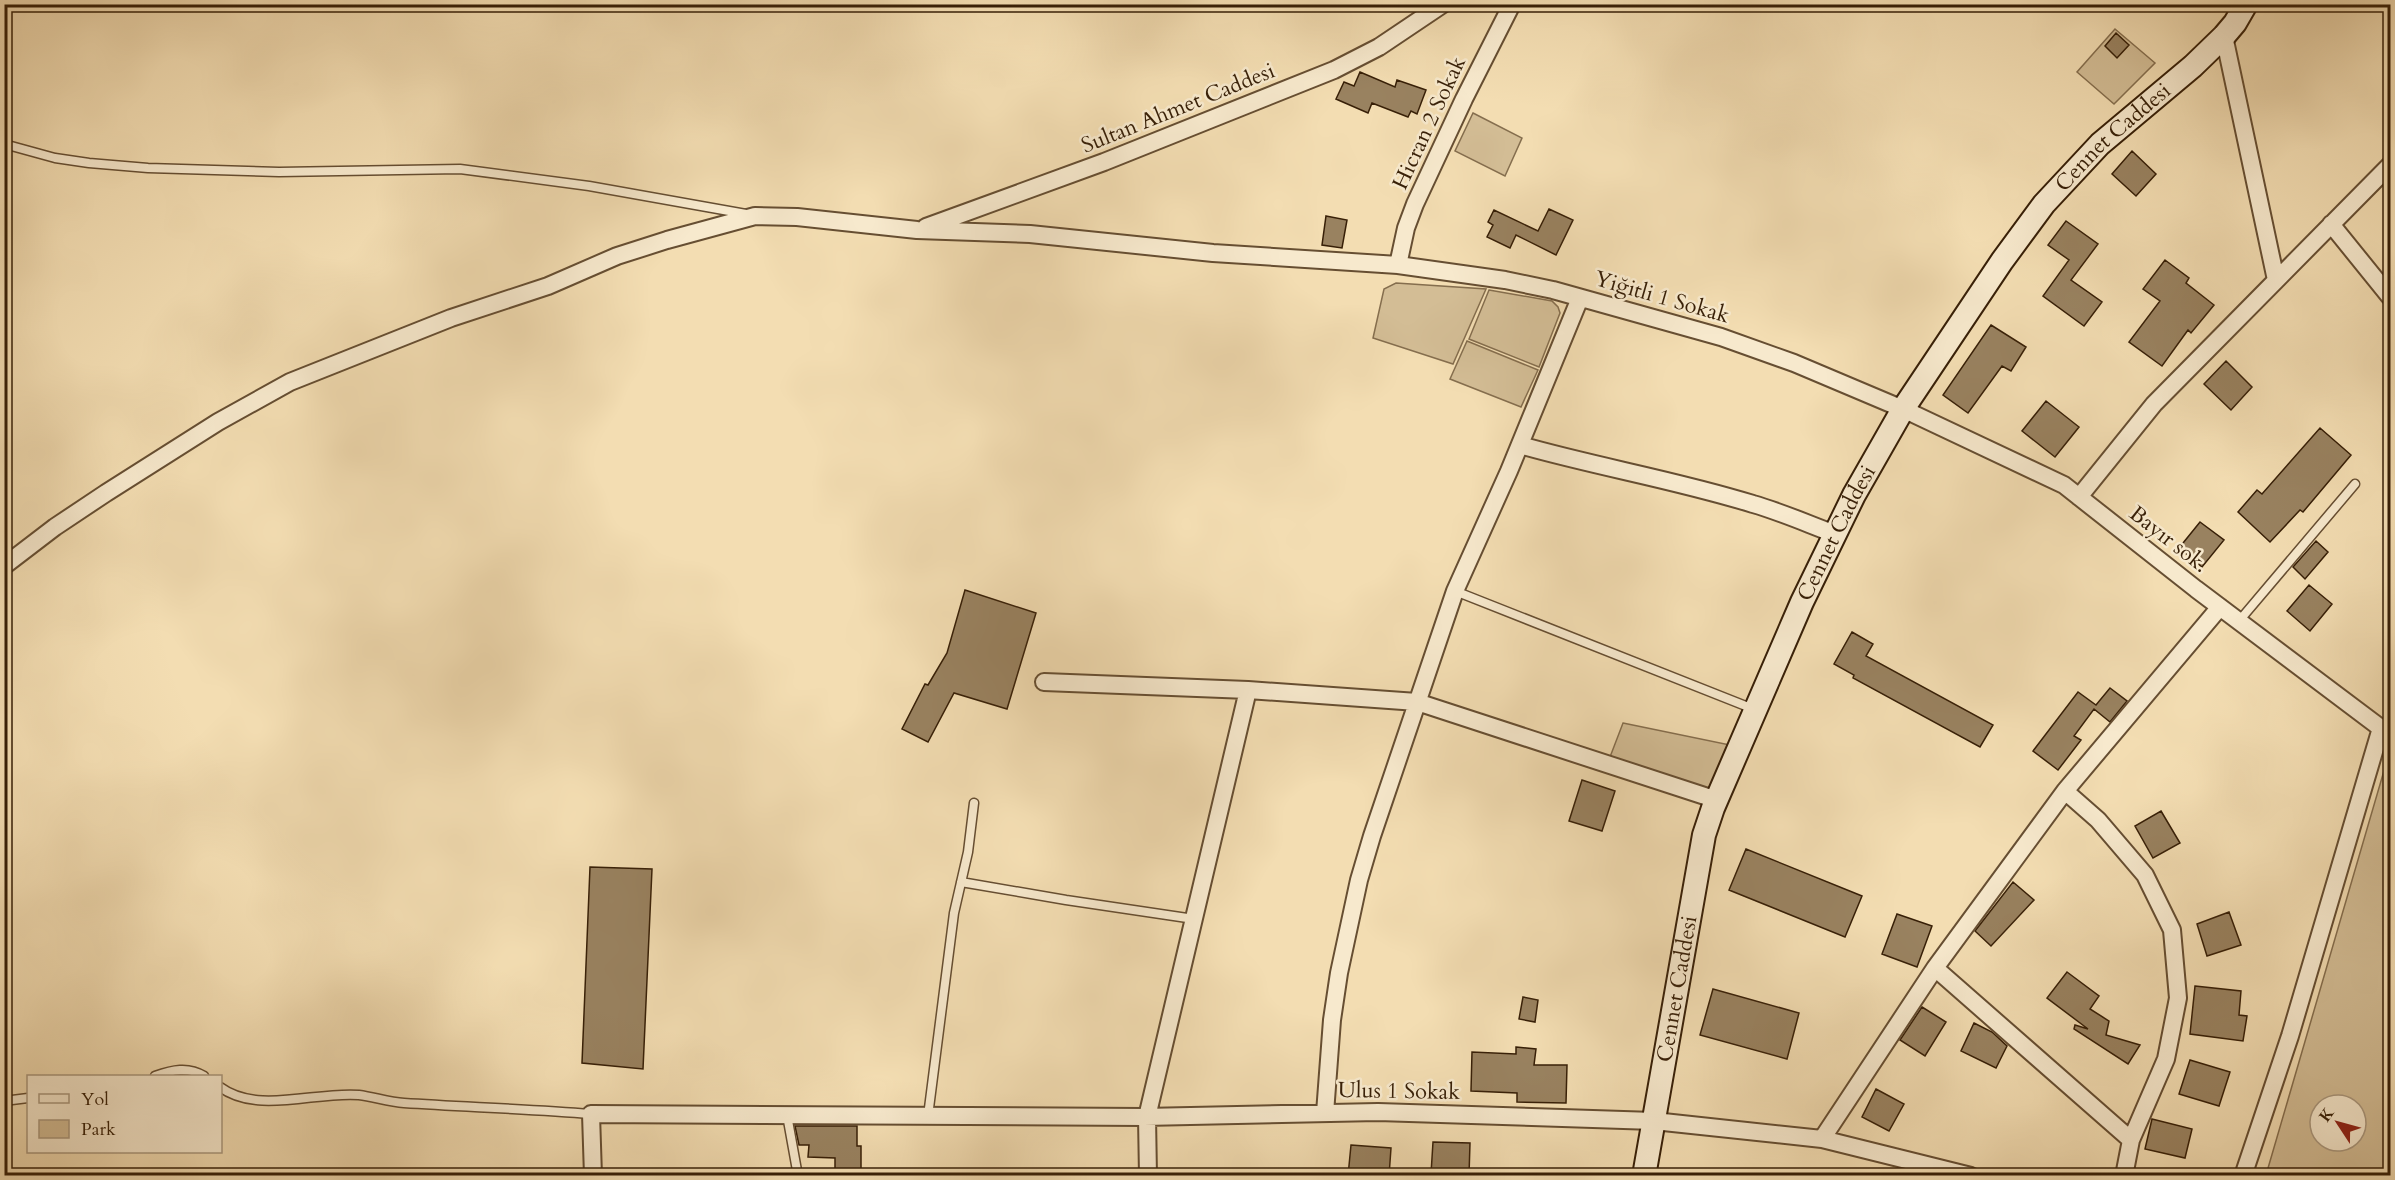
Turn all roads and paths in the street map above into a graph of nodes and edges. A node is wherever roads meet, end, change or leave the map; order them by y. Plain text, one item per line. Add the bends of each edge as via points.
1 (1443, 4) edge
2 (1512, 4) edge
3 (2246, 4) edge
4 (2224, 36) junction
5 (4, 144) edge
6 (2391, 165) edge
7 (755, 216) junction
8 (2331, 224) junction
9 (917, 230) junction
10 (1398, 265) junction
11 (2276, 280) junction
12 (2391, 297) edge
13 (1580, 298) junction
14 (1903, 409) junction
15 (1520, 445) junction
16 (2355, 483) dead end
17 (2079, 497) junction
18 (1835, 534) junction
19 (4, 566) edge
20 (1455, 591) junction
21 (2220, 607) junction
22 (2239, 621) junction
23 (1044, 681) dead end
24 (1248, 690) junction
25 (1417, 702) junction
26 (1756, 710) junction
27 (2386, 731) edge
28 (2065, 791) junction
29 (1717, 800) junction
30 (974, 802) dead end
31 (961, 882) junction
32 (1194, 919) junction
33 (1935, 968) junction
34 (162, 1075) edge
35 (201, 1075) edge
36 (222, 1089) edge
37 (27, 1098) edge
38 (4, 1101) edge
39 (1325, 1113) junction
40 (591, 1114) junction
41 (787, 1115) junction
42 (928, 1116) junction
43 (1146, 1117) junction
44 (1654, 1122) junction
45 (1822, 1139) junction
46 (2131, 1140) junction
47 (593, 1176) edge
48 (798, 1176) edge
49 (1148, 1176) edge
50 (1644, 1176) edge
51 (1971, 1176) edge
52 (2124, 1176) edge
53 (2243, 1176) edge

1 - 9 street, Sultan Ahmet Caddesi via 1379,47 1334,70 1115,158
2 - 10 street, Hicran 2 Sokak via 1415,204
3 - 4 street, Cennet Caddesi
4 - 11 street
4 - 14 street, Cennet Caddesi via 2100,144 2044,204
5 - 7 lane via 89,164 148,168 279,172 459,169 600,188
6 - 8 street
7 - 9 street, Yiğitli 1 Sokak
7 - 19 street, Yiğitli 1 Sokak via 617,256 548,286 472,310 290,382 106,493
8 - 11 street
8 - 12 street
9 - 10 street, Yiğitli 1 Sokak via 1030,234 1213,253
10 - 13 street, Yiğitli 1 Sokak via 1506,280
11 - 17 street via 2154,404
13 - 14 street, Yiğitli 1 Sokak via 1721,337
13 - 15 street
14 - 17 street, Bayır sok. via 2064,485
14 - 18 street, Cennet Caddesi via 1875,454
15 - 18 street via 1753,504
15 - 20 street
16 - 22 lane
17 - 21 street, Bayır sok.
18 - 26 street, Cennet Caddesi
20 - 25 street
20 - 26 lane
21 - 22 street, Bayır sok.
21 - 28 street
22 - 27 street, Bayır sok.
23 - 24 street
24 - 25 street
24 - 32 street
25 - 29 street
25 - 39 street via 1372,836 1348,926 1332,1020
26 - 29 street, Cennet Caddesi
27 - 53 street
28 - 33 street
28 - 46 street via 2098,820 2145,875 2172,930 2178,998 2166,1059
29 - 44 street, Cennet Caddesi via 1704,836
30 - 31 lane
31 - 32 lane
31 - 42 lane
32 - 43 street
33 - 45 street
33 - 46 street
34 - 35 lane via 179,1070
36 - 40 lane via 256,1100 357,1095 401,1103
37 - 38 lane
39 - 43 street, Ulus 1 Sokak
39 - 44 street, Ulus 1 Sokak via 1416,1112
40 - 41 street, Ulus 1 Sokak
40 - 47 street
41 - 42 street, Ulus 1 Sokak
41 - 48 lane
42 - 43 street, Ulus 1 Sokak
43 - 49 street
44 - 45 street, Ulus 1 Sokak
44 - 50 street, Cennet Caddesi
45 - 51 street, Ulus 1 Sokak
46 - 52 street

